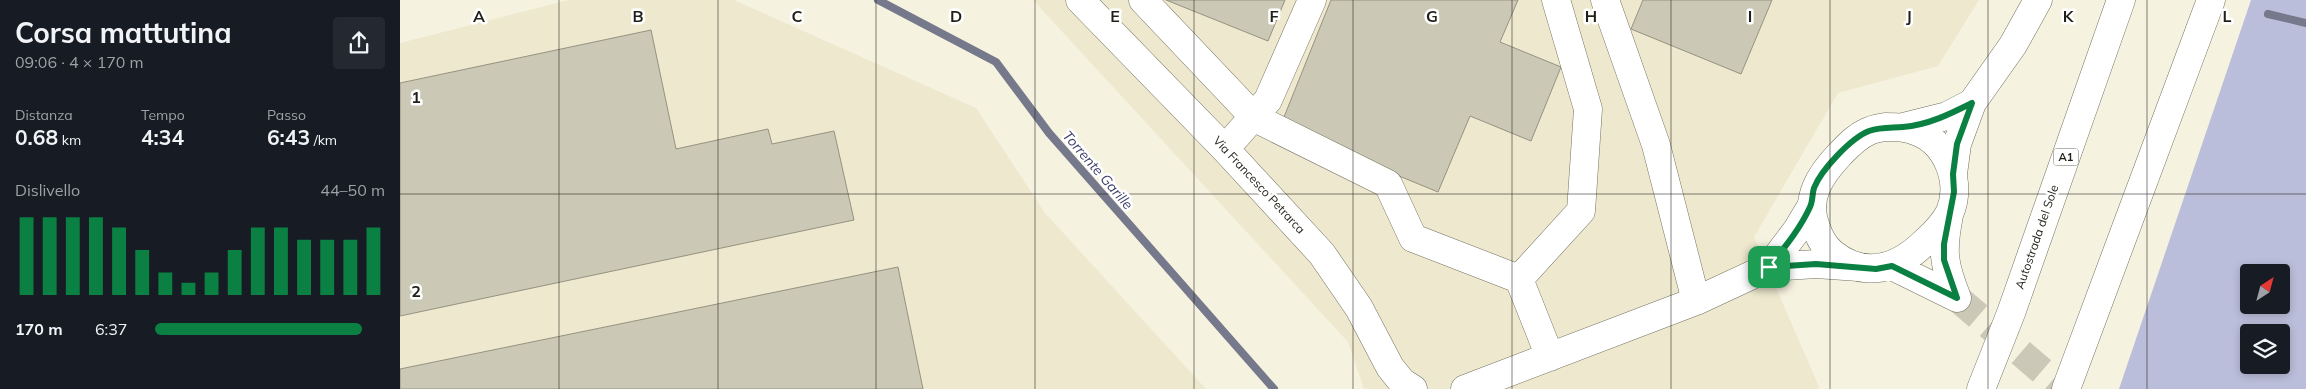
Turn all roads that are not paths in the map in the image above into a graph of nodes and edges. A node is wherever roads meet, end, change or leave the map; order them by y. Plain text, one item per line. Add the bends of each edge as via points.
1 (1080, 0) edge
2 (1143, 0) edge
3 (1312, 0) edge
4 (1556, 0) edge
5 (1605, 0) edge
6 (2038, 0) edge
7 (2121, 0) edge
8 (2203, 0) edge
9 (2212, 0) edge
10 (1972, 103) junction
11 (1254, 118) junction
12 (1903, 127) junction
13 (2158, 143) junction
14 (1225, 149) junction
15 (1953, 174) junction
16 (1812, 205) junction
17 (1950, 212) junction
18 (1892, 266) junction
19 (1769, 267) junction
20 (1859, 267) junction
21 (1519, 279) junction
22 (1696, 301) junction
23 (1550, 357) junction
24 (1412, 389) edge
25 (1464, 389) edge
26 (1981, 389) edge
27 (2066, 389) edge

1 - 14 main road, Via Francesco Petrarca
2 - 11 main road
3 - 11 main road via 1268,100
4 - 21 main road via 1588,109 1581,211
5 - 22 main road via 1656,145
6 - 10 main road via 2013,45
7 - 26 main road, Autostrada del Sole / A1
8 - 13 main road
9 - 13 main road
10 - 12 main road via 1947,116
10 - 15 main road via 1957,144
11 - 14 main road
11 - 21 main road via 1388,184 1413,238
12 - 15 main road via 1920,132 1935,143
12 - 16 main road via 1868,131 1852,142 1823,171 1814,188
13 - 27 main road
14 - 24 main road, Via Francesco Petrarca via 1322,254 1360,308 1390,367
15 - 17 main road
16 - 19 main road
16 - 20 main road via 1816,230 1830,251
17 - 18 main road via 1939,229 1920,247
17 - 18 main road via 1944,260 1957,298
18 - 20 main road via 1876,269
19 - 20 main road via 1816,264
19 - 22 main road
21 - 23 main road
22 - 23 main road
23 - 25 main road

